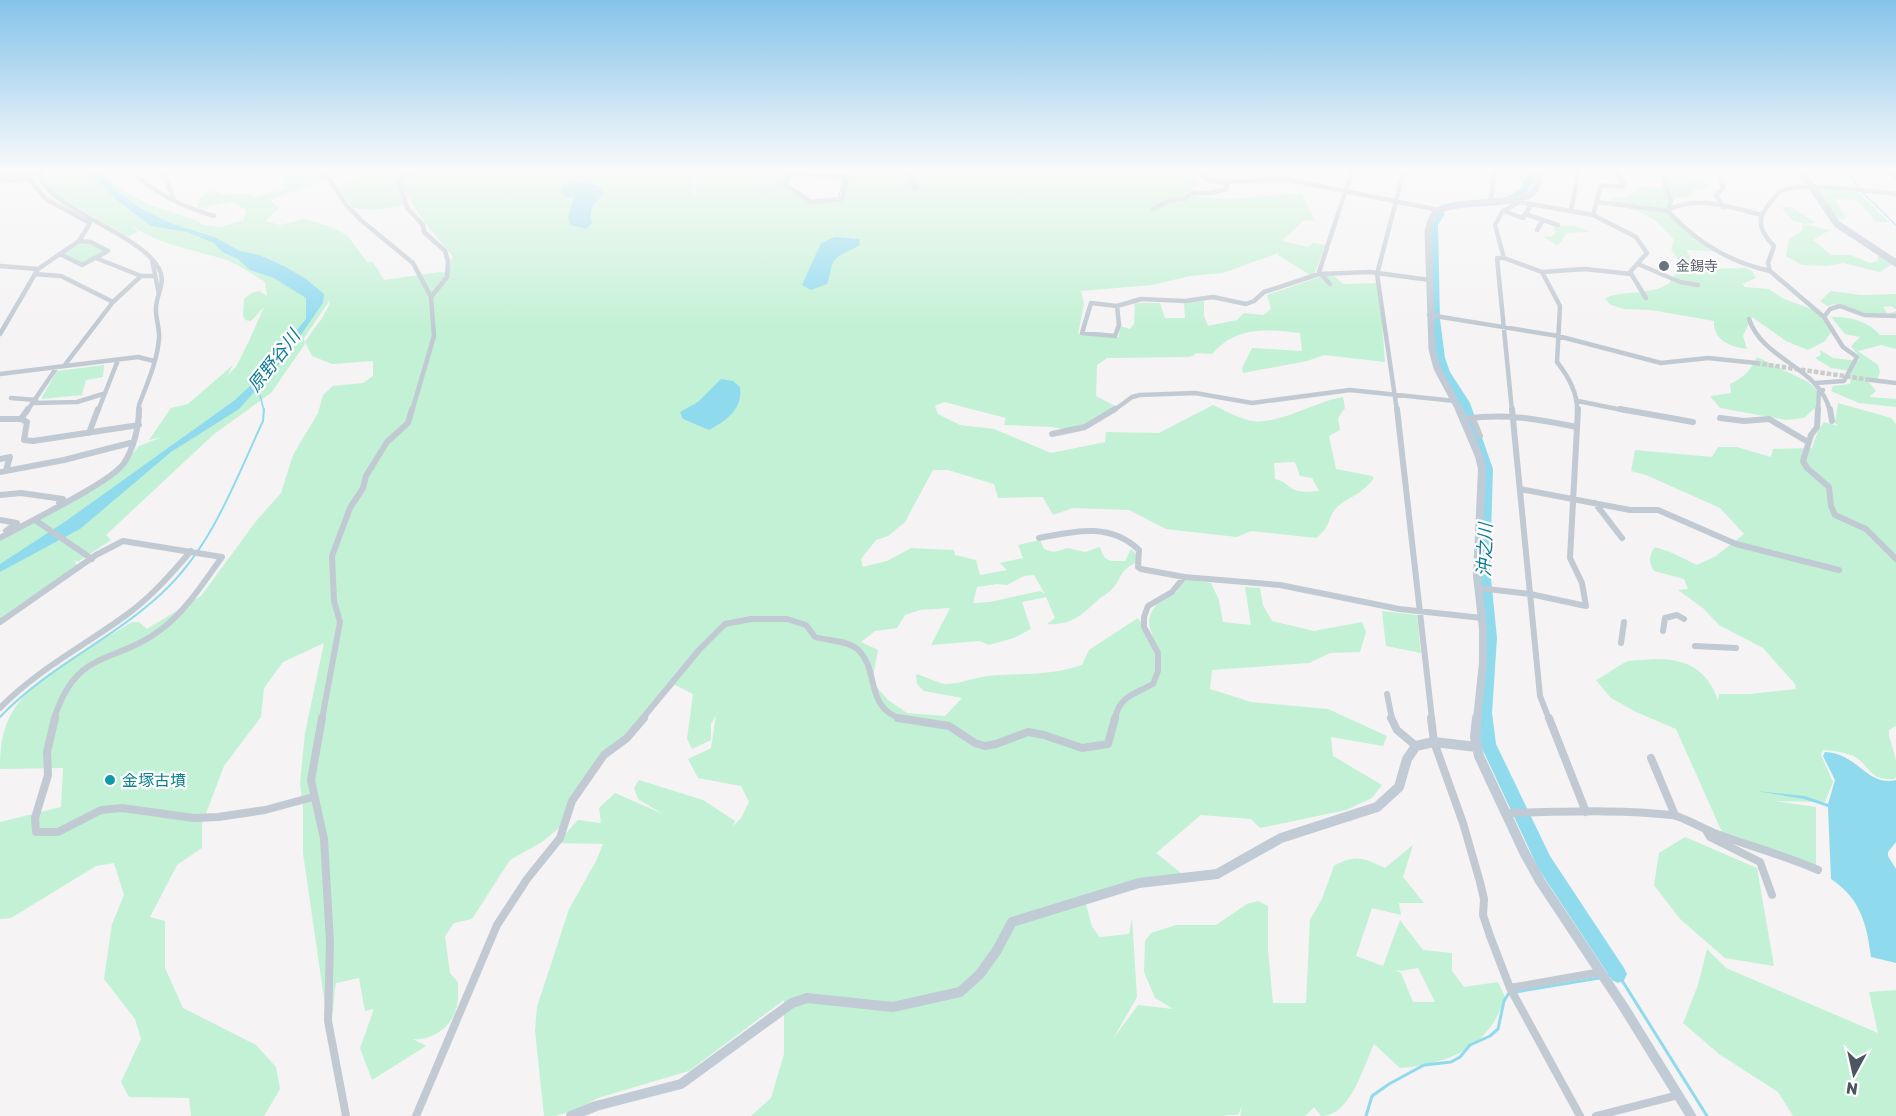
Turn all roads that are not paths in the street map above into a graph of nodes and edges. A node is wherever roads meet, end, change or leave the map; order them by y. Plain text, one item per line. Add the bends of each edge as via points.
1 (89, 223) edge
2 (102, 223) edge
3 (365, 223) edge
4 (421, 223) edge
5 (1335, 223) edge
6 (1389, 223) edge
7 (1430, 223) edge
8 (1497, 223) edge
9 (1542, 223) edge
10 (1553, 223) edge
11 (1611, 223) edge
12 (1682, 223) edge
13 (1761, 223) edge
14 (1836, 223) edge
15 (1558, 225) dead end
16 (1537, 230) dead end
17 (79, 241) junction
18 (60, 254) junction
19 (96, 258) junction
20 (152, 258) junction
21 (1504, 258) junction
22 (1896, 263) edge
23 (1638, 264) junction
24 (0, 266) edge
25 (1770, 271) junction
26 (36, 272) junction
27 (1377, 272) junction
28 (1542, 272) junction
29 (1320, 274) junction
30 (1631, 274) junction
31 (141, 276) junction
32 (154, 276) junction
33 (1430, 280) junction
34 (1330, 284) dead end
35 (1698, 285) dead end
36 (159, 294) junction
37 (431, 297) junction
38 (1646, 298) dead end
39 (113, 302) junction
40 (1118, 306) junction
41 (1429, 315) junction
42 (1824, 316) junction
43 (1896, 316) edge
44 (1749, 319) dead end
45 (1504, 327) junction
46 (0, 334) edge
47 (1558, 336) junction
48 (158, 346) junction
49 (140, 357) junction
50 (118, 360) junction
51 (154, 361) junction
52 (1755, 363) tunnel mouth
53 (60, 367) junction
54 (0, 374) edge
55 (1871, 380) tunnel mouth
56 (1896, 382) edge
57 (1816, 383) junction
58 (1822, 390) junction
59 (103, 394) junction
60 (1394, 394) junction
61 (11, 398) dead end
62 (35, 401) junction
63 (1455, 401) junction
64 (1578, 402) junction
65 (1513, 416) junction
66 (1720, 418) dead end
67 (0, 419) edge
68 (21, 419) junction
69 (1468, 419) junction
70 (1832, 421) dead end
71 (1693, 422) dead end
72 (139, 425) junction
73 (1577, 427) junction
74 (89, 433) junction
75 (1052, 434) dead end
76 (1480, 436) dead end
77 (1808, 442) junction
78 (130, 443) junction
79 (0, 459) edge
80 (3, 471) edge
81 (1520, 489) junction
82 (0, 495) edge
83 (1574, 498) junction
84 (1595, 503) junction
85 (0, 520) edge
86 (37, 521) junction
87 (0, 536) edge
88 (1039, 538) dead end
89 (1622, 538) dead end
90 (191, 551) junction
91 (92, 559) junction
92 (1896, 559) edge
93 (1839, 570) dead end
94 (1184, 577) junction
95 (1478, 588) junction
96 (1530, 594) junction
97 (1420, 612) junction
98 (1482, 618) junction
99 (1684, 619) dead end
100 (0, 622) edge
101 (1624, 622) dead end
102 (1663, 631) dead end
103 (1621, 644) dead end
104 (1695, 646) dead end
105 (1736, 648) dead end
106 (1387, 694) dead end
107 (0, 708) edge
108 (1434, 742) junction
109 (1416, 746) junction
110 (1477, 747) junction
111 (1651, 758) dead end
112 (313, 797) junction
113 (1586, 812) junction
114 (1506, 813) junction
115 (1675, 816) junction
116 (1706, 830) junction
117 (1818, 870) dead end
118 (1772, 894) dead end
119 (1601, 972) junction
120 (1510, 987) junction
121 (1678, 1095) junction
122 (346, 1116) edge
123 (416, 1116) edge
124 (571, 1116) edge
125 (1580, 1116) edge
126 (1596, 1116) edge
127 (1691, 1116) edge

1 - 17 street
2 - 20 street
3 - 37 street via 413,263
4 - 37 street via 424,232 445,251 448,261 447,277
5 - 29 street
6 - 27 street
7 - 33 street
8 - 21 street
9 - 16 street
10 - 15 street
11 - 23 street via 1641,242 1647,253
12 - 25 street via 1721,254 1746,266
13 - 25 street via 1763,235 1774,246 1768,264
14 - 22 street
17 - 18 street
17 - 19 street via 108,251
18 - 19 street via 81,265
18 - 26 street
19 - 31 street
20 - 32 street
20 - 36 street via 162,273
21 - 28 street
21 - 45 street via 1497,258
23 - 30 street
23 - 35 street via 1681,283
24 - 26 street
25 - 42 street
26 - 39 street via 61,276
26 - 46 street
27 - 29 street
27 - 33 street
27 - 60 street
28 - 30 street via 1585,269
28 - 47 street via 1559,302
29 - 34 street
29 - 40 street via 1264,292 1246,304 1213,297 1176,302 1141,299
30 - 38 street
31 - 32 street
31 - 39 street
32 - 36 street
33 - 41 street
36 - 48 street
37 - 112 street via 433,346 408,423 387,442 366,476 332,556 334,601 340,622 314,754 310,780
39 - 53 street
40 - 40 street via 1089,304 1082,333 1115,336
41 - 45 street
41 - 63 street via 1434,360
42 - 43 street via 1840,306 1864,315
42 - 57 street via 1843,347 1857,360 1844,381
44 - 57 street via 1758,337
45 - 47 street
45 - 65 street
47 - 52 street via 1661,363 1708,358
47 - 64 street via 1557,362 1567,374
48 - 49 street
48 - 51 street
49 - 50 street
49 - 51 street
50 - 53 street
50 - 59 street
51 - 72 street via 139,405
53 - 54 street
53 - 62 street
55 - 56 street
57 - 58 street
58 - 70 street
58 - 77 street via 1816,427
59 - 62 street via 77,402
59 - 74 street
60 - 63 street
60 - 75 street via 1350,390 1252,404 1195,393 1140,395 1093,424 1071,433
60 - 97 street
61 - 62 street
62 - 68 street
63 - 69 street
64 - 71 street
64 - 73 street
65 - 69 street
65 - 73 street
65 - 81 street
66 - 77 street via 1769,419
67 - 68 street
68 - 74 street via 27,422 24,440
69 - 76 street
69 - 95 street via 1482,469
72 - 74 street
72 - 78 street
73 - 83 street
77 - 92 street via 1803,461 1829,488 1835,515 1866,529
78 - 80 street
78 - 86 street via 123,464 116,471
79 - 80 street via 10,457
81 - 83 street
81 - 96 street
82 - 86 street via 21,493 63,499 34,517
83 - 84 street
83 - 96 street via 1570,558 1582,583 1586,606
84 - 89 street
84 - 93 street via 1630,510 1659,510 1736,544
85 - 87 street via 17,523
86 - 87 street
86 - 91 street
88 - 94 street via 1079,531 1114,532 1138,550 1141,569
90 - 91 street via 123,541
90 - 107 street via 157,591 19,688
90 - 112 street via 222,557 183,610 154,635 84,667 71,681 51,731 49,772 33,823 36,832 58,832 101,810 122,808 194,818 218,817
91 - 100 street
94 - 97 street via 1280,585
94 - 123 street via 1172,592 1148,606 1144,617 1144,627 1158,653 1153,684 1123,700 1108,744 1090,748 1025,732 986,746 950,726 896,718 883,708 865,660 852,645 815,637 806,625 787,619 725,624 627,738 604,755 572,801 560,838 497,925
95 - 96 street
95 - 98 street
96 - 113 street via 1540,696
97 - 98 street
97 - 108 street
98 - 110 street
99 - 102 street via 1677,615 1665,618
101 - 103 street
104 - 105 street
106 - 109 street via 1395,730
108 - 109 street
108 - 110 street
108 - 120 street via 1480,882 1483,915
109 - 124 street via 1407,759 1399,787 1377,807 1281,838 1217,874 1139,883 1012,922 998,950 960,992 892,1007 807,998 792,1002 681,1084
110 - 114 street
111 - 115 street
112 - 122 street via 324,839 330,942 328,1021
113 - 114 street
113 - 115 street
114 - 119 street via 1546,890
115 - 116 street
116 - 117 street via 1785,855
116 - 118 street via 1710,837 1760,862
119 - 120 street
119 - 121 street
120 - 125 street
121 - 126 street
121 - 127 street

